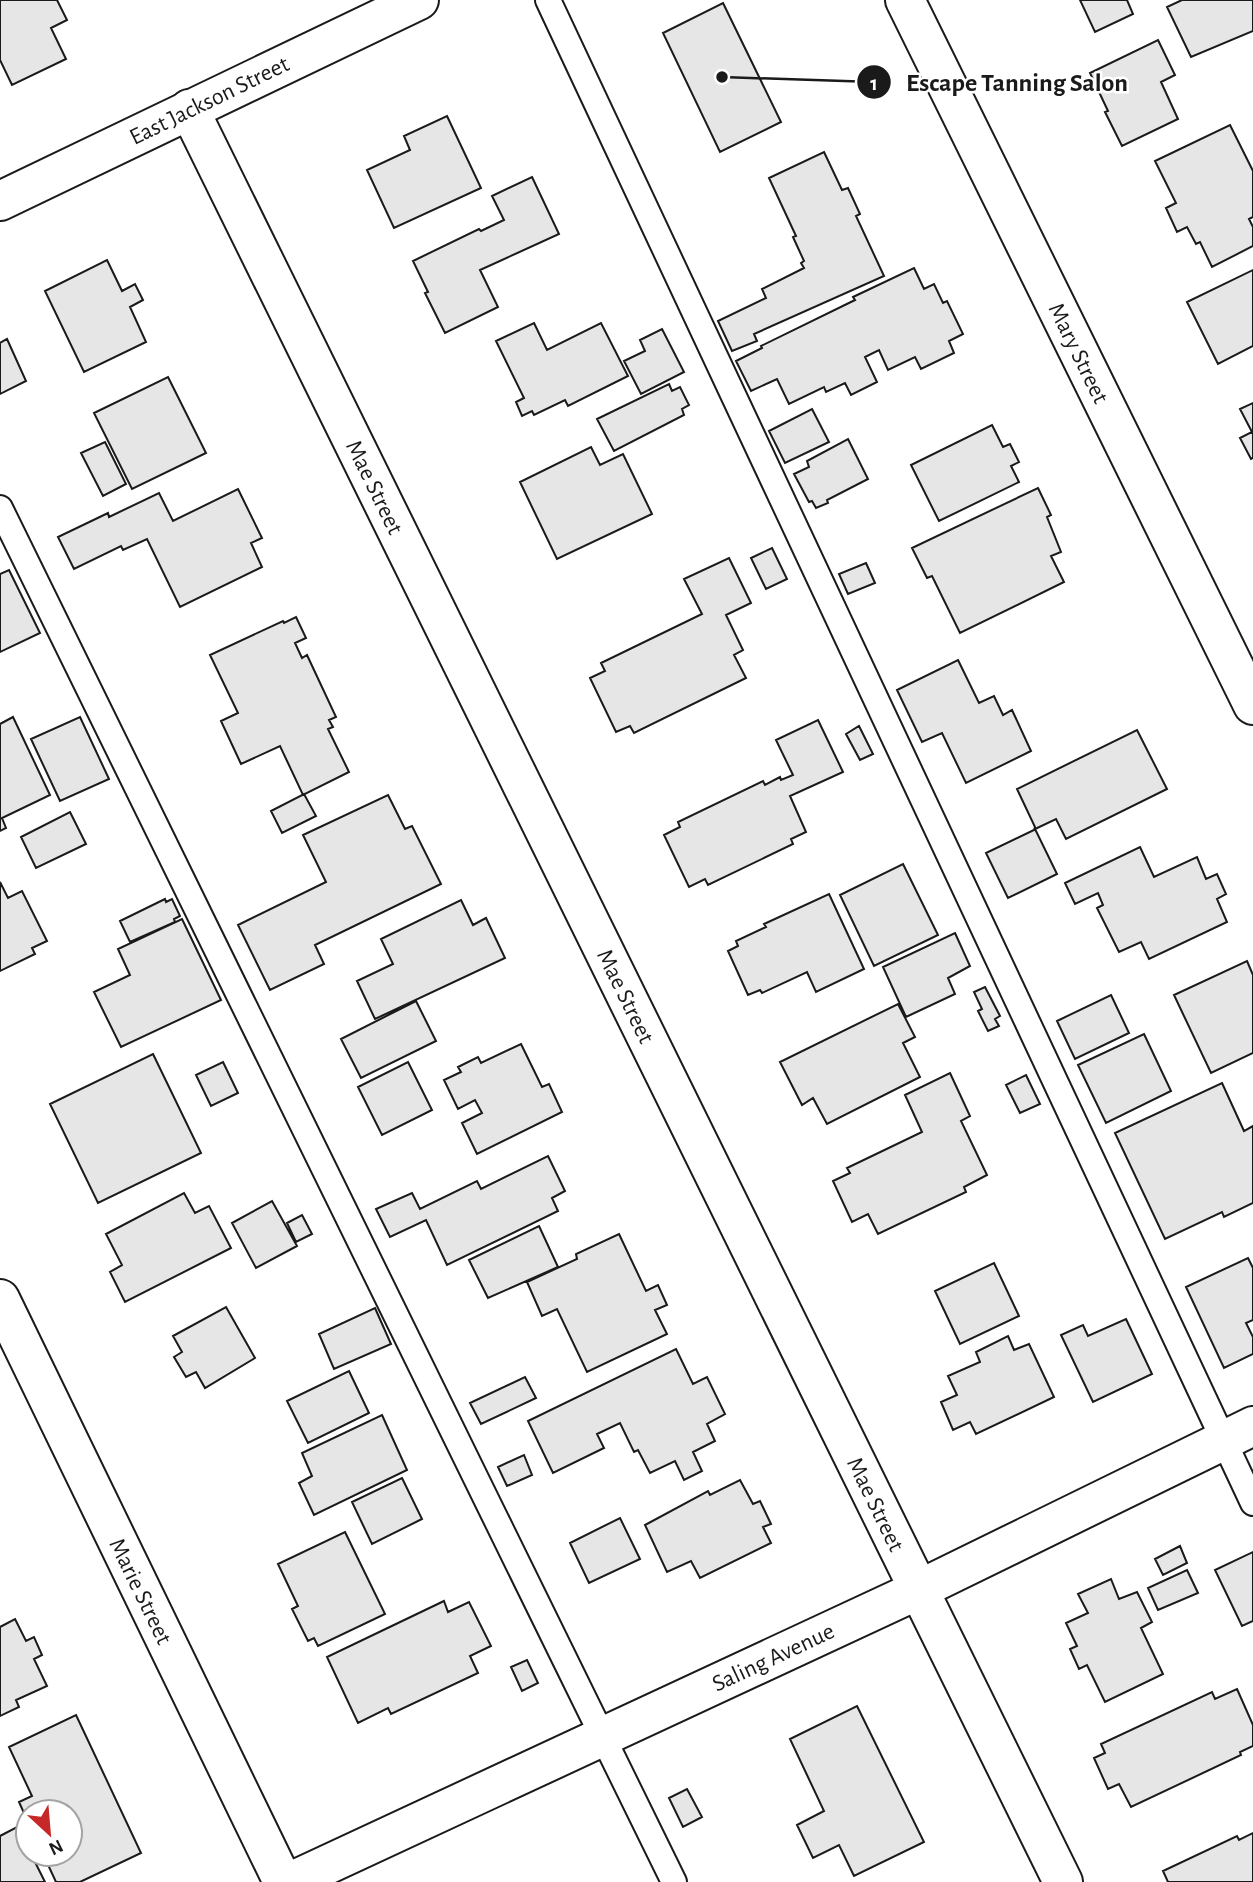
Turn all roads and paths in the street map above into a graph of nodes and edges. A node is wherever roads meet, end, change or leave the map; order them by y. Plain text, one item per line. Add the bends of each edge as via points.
1 (419, 0) edge
2 (548, 0) edge
3 (905, 0) edge
4 (189, 109) junction
5 (0, 201) edge
6 (0, 508) edge
7 (1253, 705) edge
8 (0, 1299) edge
9 (1238, 1434) edge
10 (1253, 1503) edge
11 (918, 1590) junction
12 (603, 1736) junction
13 (283, 1882) edge
14 (290, 1882) edge
15 (674, 1882) edge
16 (1063, 1882) edge

1 - 4 street, East Jackson Street
2 - 9 lane
3 - 7 street, Mary Street
4 - 5 street, East Jackson Street
4 - 11 street, Mae Street
6 - 12 lane
8 - 13 street, Marie Street
9 - 10 lane
9 - 11 street, Saling Avenue
11 - 12 street, Saling Avenue
11 - 16 street, Mae Street
12 - 14 street, Saling Avenue
12 - 15 lane

